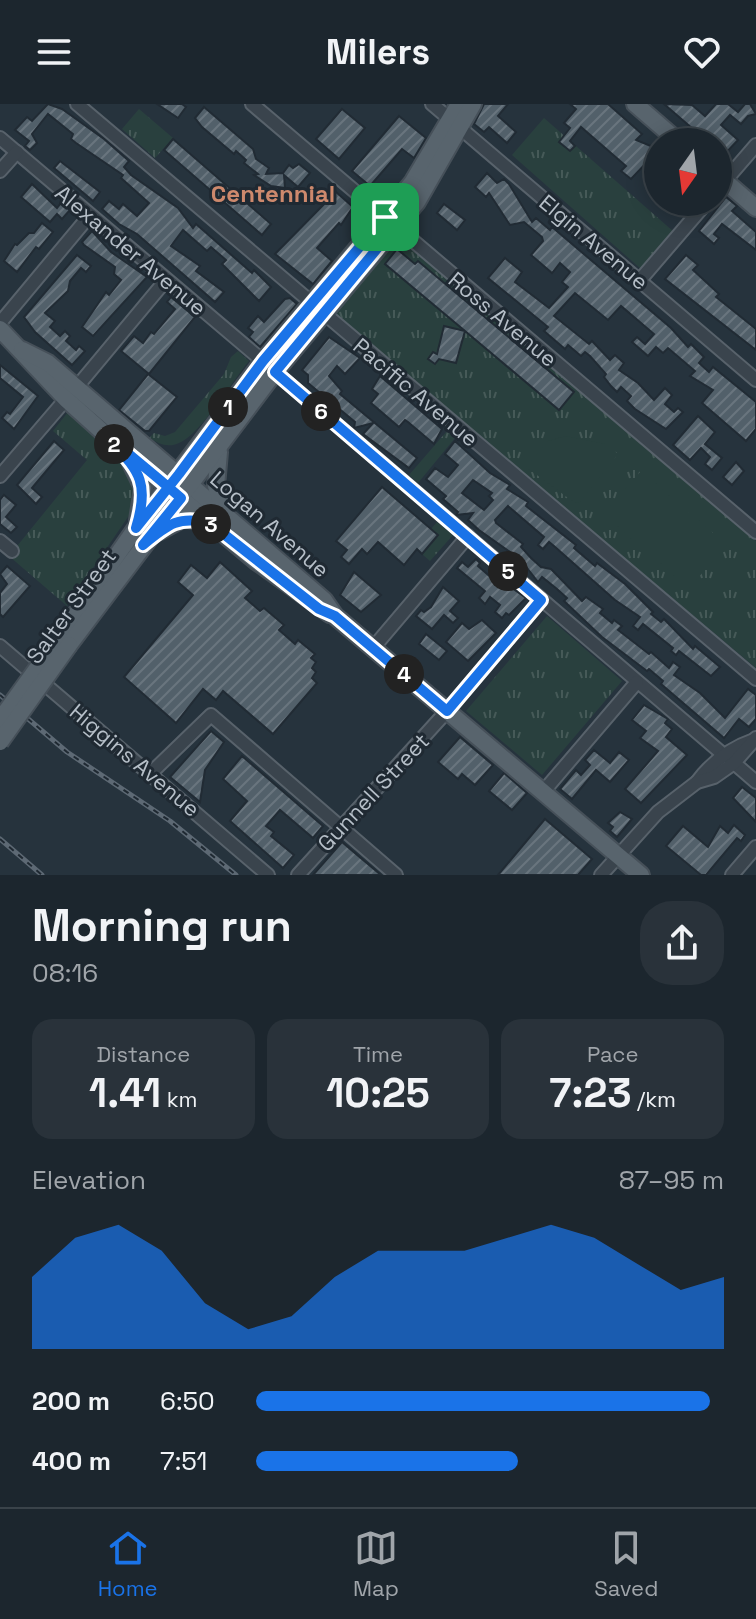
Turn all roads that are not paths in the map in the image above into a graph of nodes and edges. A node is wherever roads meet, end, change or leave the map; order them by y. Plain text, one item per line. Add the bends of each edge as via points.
1 (77, 104) edge
2 (252, 104) edge
3 (432, 104) edge
4 (459, 104) edge
5 (473, 104) edge
6 (635, 104) edge
7 (454, 124) junction
8 (663, 128) edge
9 (0, 138) edge
10 (756, 145) edge
11 (17, 152) junction
12 (732, 170) edge
13 (0, 171) edge
14 (732, 191) edge
15 (756, 208) edge
16 (90, 215) junction
17 (695, 216) edge
18 (390, 222) junction
19 (166, 280) junction
20 (640, 280) junction
21 (318, 309) junction
22 (0, 323) edge
23 (0, 329) edge
24 (269, 367) junction
25 (756, 380) edge
26 (71, 393) junction
27 (106, 435) junction
28 (204, 439) junction
29 (142, 444) junction
30 (221, 447) junction
31 (0, 476) edge
32 (180, 486) junction
33 (219, 520) junction
34 (136, 528) junction
35 (756, 532) edge
36 (468, 536) junction
37 (0, 541) edge
38 (143, 545) junction
39 (12, 551) dead end
40 (541, 600) junction
41 (64, 642) junction
42 (0, 646) edge
43 (373, 648) junction
44 (756, 679) edge
45 (637, 682) junction
46 (447, 711) junction
47 (0, 720) edge
48 (755, 739) edge
49 (0, 742) edge
50 (730, 759) junction
51 (151, 773) junction
52 (756, 782) edge
53 (543, 792) junction
54 (340, 825) junction
55 (756, 847) edge
56 (617, 855) junction
57 (268, 875) edge
58 (298, 875) edge
59 (396, 875) edge
60 (601, 875) edge
61 (641, 875) edge
62 (732, 875) edge

1 - 21 street, Pacific Avenue
2 - 18 street, Ross Avenue
3 - 7 street, Elgin Avenue
4 - 7 main road
5 - 7 main road
6 - 8 main road
7 - 18 main road
7 - 20 street, Elgin Avenue
9 - 11 street, Alexander Avenue
10 - 12 street
11 - 13 street
11 - 16 street, Alexander Avenue
14 - 15 main road
16 - 19 street, Alexander Avenue
16 - 22 street
17 - 20 street
18 - 21 main road
18 - 35 street, Ross Avenue
19 - 24 street, Alexander Avenue
19 - 26 street
20 - 25 street, Elgin Avenue
21 - 24 main road
21 - 44 street, Pacific Avenue
23 - 26 main road, Logan Avenue
24 - 28 main road
24 - 30 main road
24 - 36 street, Alexander Avenue
26 - 27 main road, Logan Avenue
26 - 29 main road, Logan Avenue
26 - 31 street
27 - 32 main road, Logan Avenue
27 - 34 main road via 140,475 144,498
28 - 29 main road via 174,453
28 - 32 main road
29 - 32 main road, Logan Avenue
30 - 32 main road
30 - 33 main road via 215,480
32 - 33 main road, Logan Avenue
32 - 34 main road, Salter Street
32 - 38 main road, Salter Street
33 - 38 main road via 179,519
33 - 43 main road, Logan Avenue via 324,600
34 - 41 main road, Salter Street
36 - 40 street, Alexander Avenue
36 - 43 street
37 - 39 street
38 - 41 main road, Salter Street
40 - 45 street, Alexander Avenue
40 - 46 street, Gunnell Street
41 - 47 main road, Salter Street, bridge
41 - 49 main road, Salter Street, bridge
42 - 51 street, Higgins Avenue
43 - 46 main road, Logan Avenue
45 - 50 street, Alexander Avenue
45 - 53 street
46 - 53 main road, Logan Avenue
46 - 54 street, Gunnell Street
48 - 50 street
50 - 52 street, Alexander Avenue
50 - 56 street via 714,777 697,782 658,812
51 - 54 street via 211,715
51 - 57 street, Higgins Avenue
53 - 56 main road, Logan Avenue
54 - 58 street, Gunnell Street
54 - 59 street
55 - 62 street
56 - 60 street
56 - 61 main road, Logan Avenue

